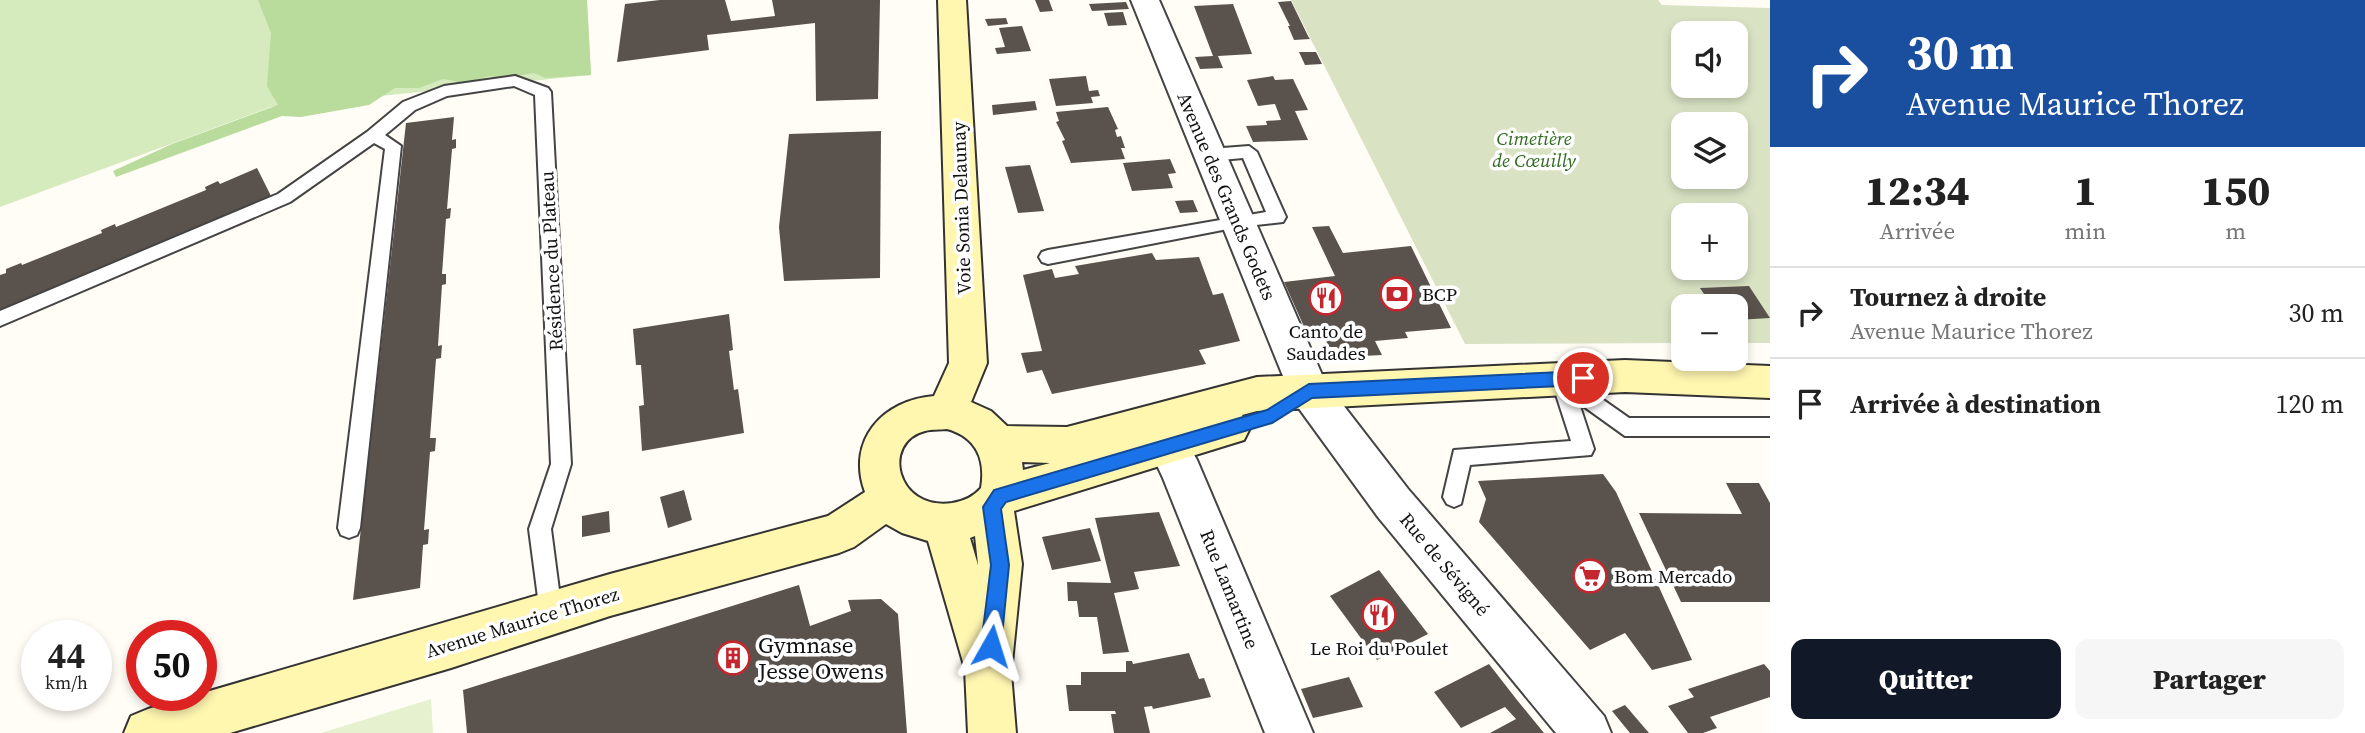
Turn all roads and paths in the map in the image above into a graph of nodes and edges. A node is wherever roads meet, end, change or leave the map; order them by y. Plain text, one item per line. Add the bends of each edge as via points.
1 (952, 0) edge
2 (1145, 0) edge
3 (373, 136) junction
4 (1238, 221) junction
5 (1048, 257) dead end
6 (0, 319) edge
7 (1561, 379) junction
8 (1770, 382) edge
9 (1309, 391) junction
10 (947, 412) junction
11 (1770, 428) edge
12 (997, 444) junction
13 (1168, 446) junction
14 (1454, 497) dead end
15 (889, 500) junction
16 (996, 501) junction
17 (944, 524) junction
18 (349, 528) dead end
19 (551, 612) junction
20 (988, 673) junction
21 (148, 733) edge
22 (992, 733) edge
23 (1289, 733) edge
24 (1587, 733) edge

1 - 10 main road, Voie Sonia Delaunay via 968,363
2 - 4 street, Avenue des Grands Godets
3 - 6 lane, Résidence du Plateau via 284,198
3 - 18 lane via 393,146
3 - 19 lane, Résidence du Plateau via 409,106 444,91 515,80 543,92 561,464 540,529
4 - 5 lane
4 - 9 street, Avenue des Grands Godets
7 - 8 main road via 1625,376
7 - 9 main road
7 - 11 lane via 1625,427
7 - 14 lane via 1584,449 1461,456
9 - 12 main road via 1256,394 1067,445
9 - 13 main road via 1272,416
9 - 24 street, Rue de Sévigné via 1394,503
10 - 12 main road via 985,429
10 - 15 main road via 919,415 895,428 880,449 878,475
12 - 16 main road via 1003,474
13 - 16 main road
13 - 23 street, Rue Lamartine
15 - 17 main road via 909,516
15 - 19 main road, Avenue Maurice Thorez via 839,533
16 - 17 main road via 968,520
16 - 20 main road via 1000,565
17 - 20 main road
19 - 21 main road, Avenue Maurice Thorez
20 - 22 main road

